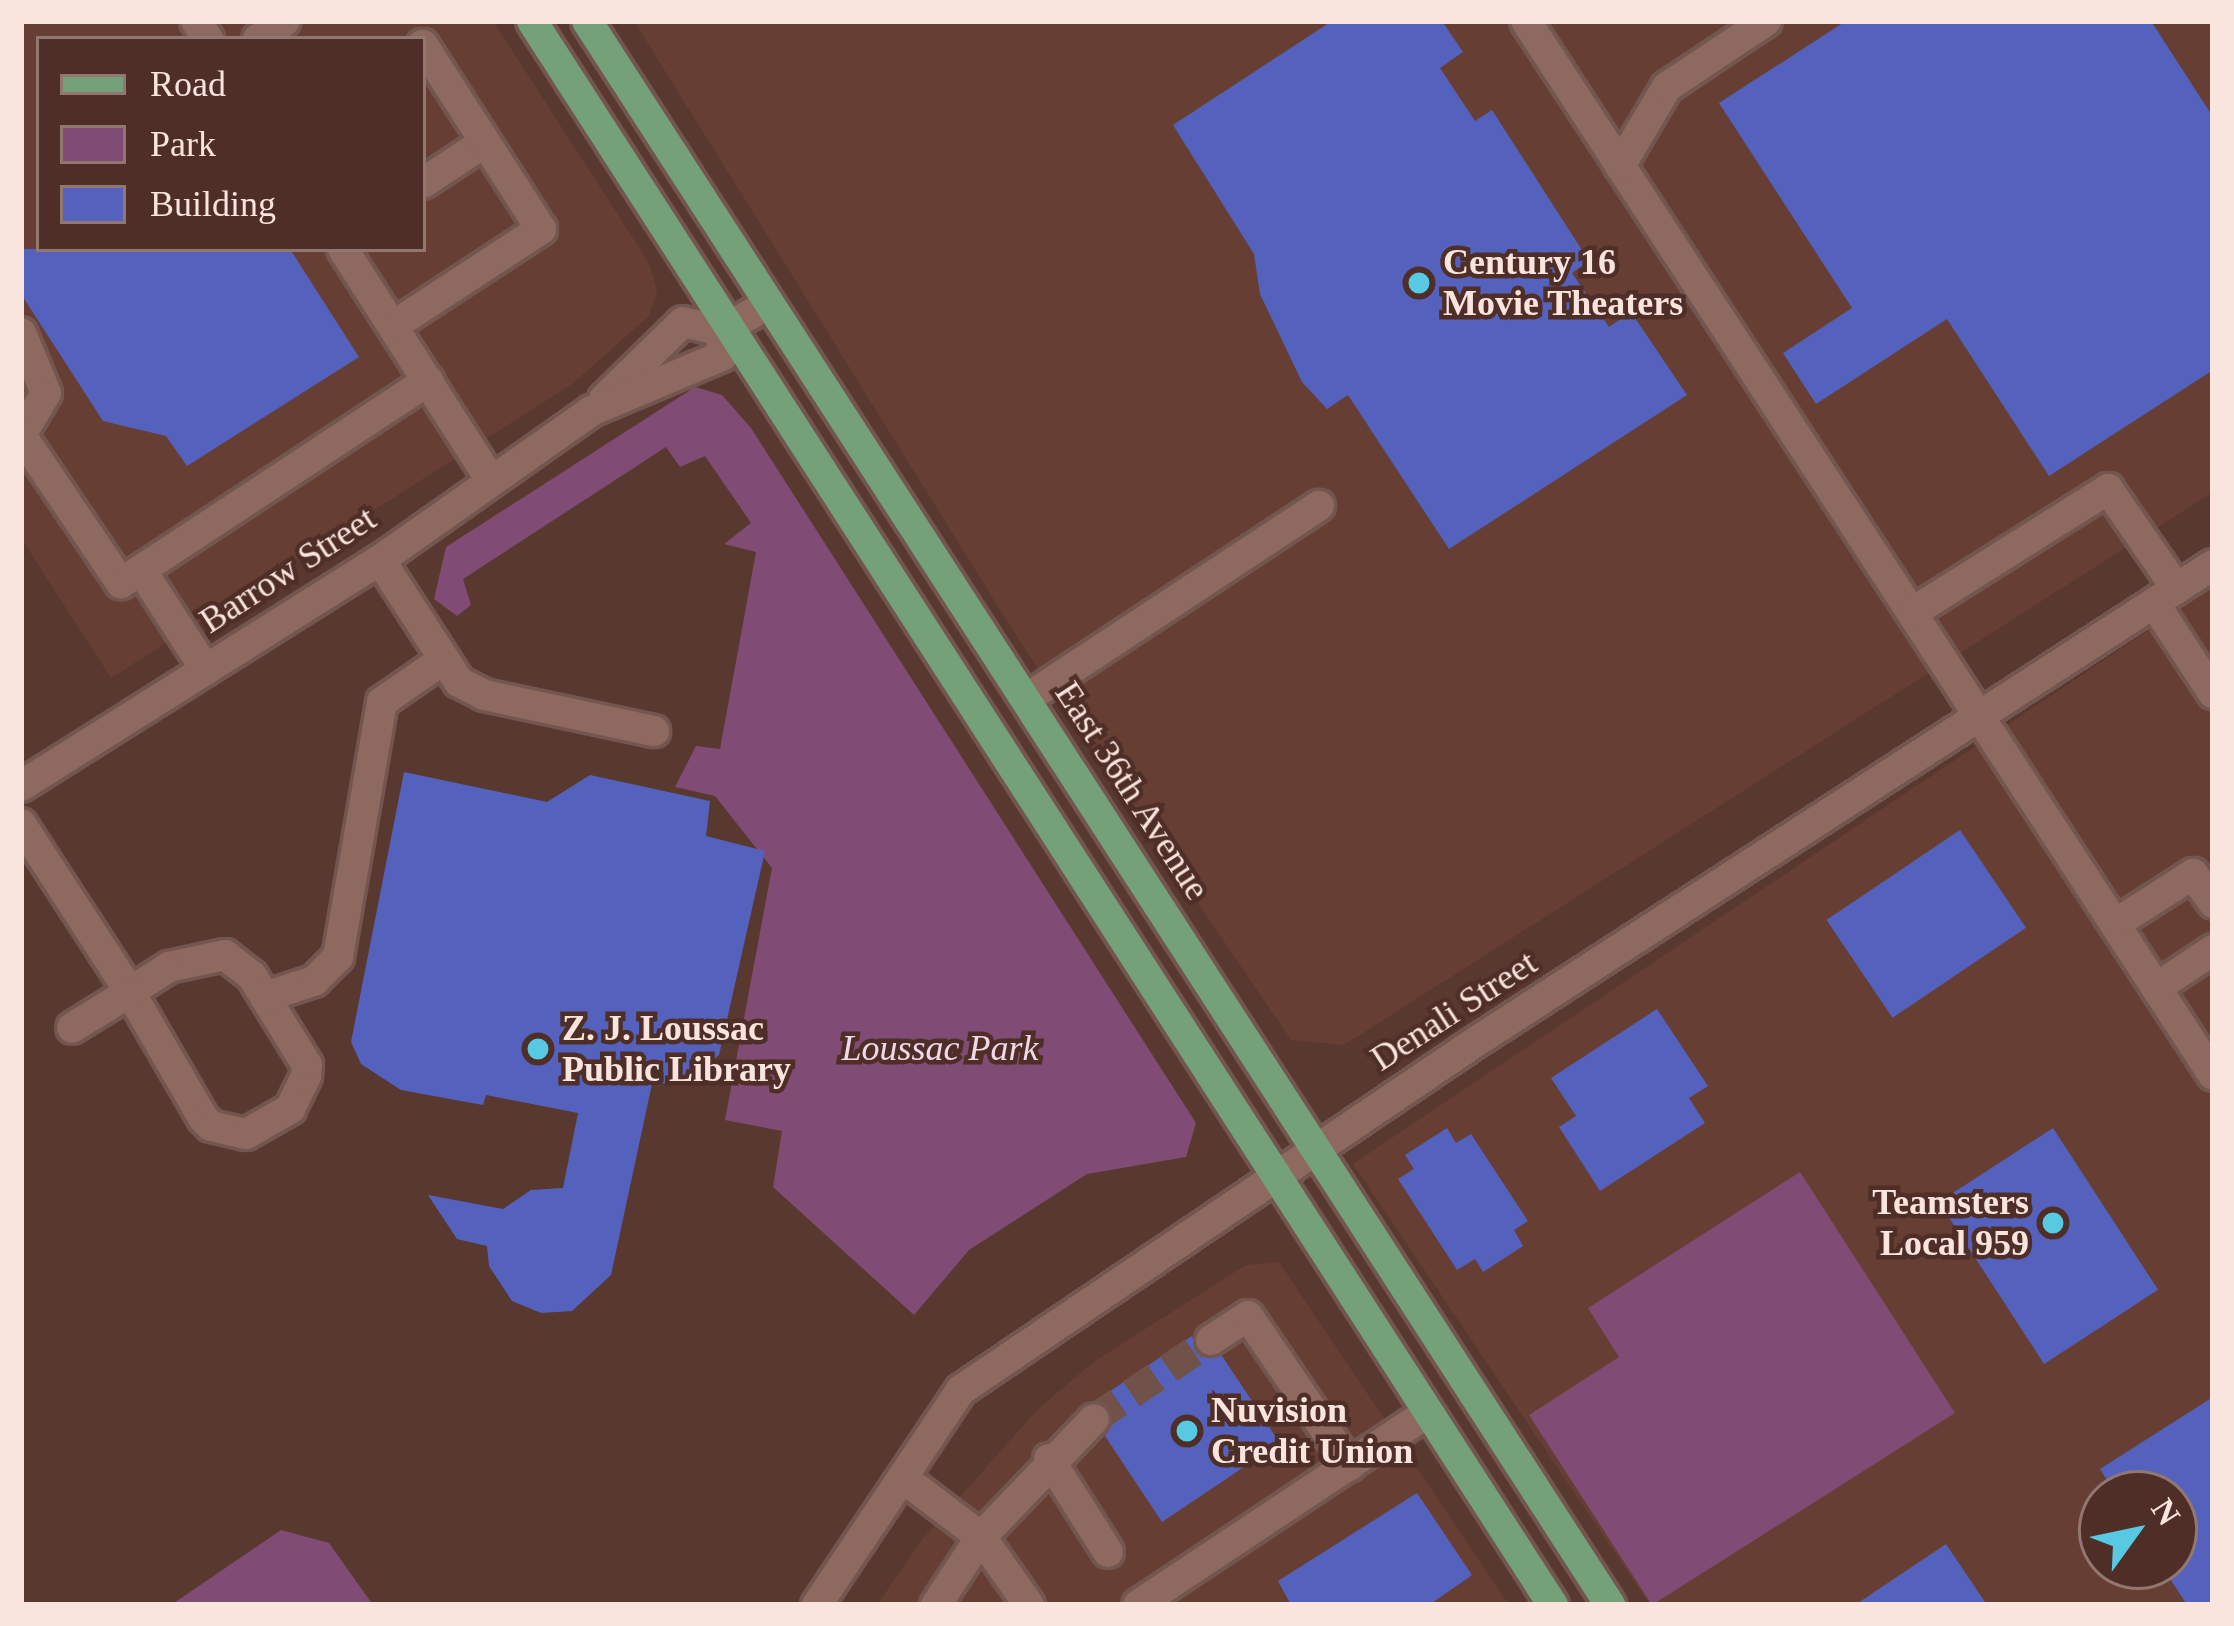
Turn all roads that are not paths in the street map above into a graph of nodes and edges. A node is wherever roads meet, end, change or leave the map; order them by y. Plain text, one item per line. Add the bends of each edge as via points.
1 (532, 21) edge
2 (587, 21) edge
3 (1526, 21) edge
4 (1766, 21) edge
5 (426, 51) edge
6 (485, 142) junction
7 (1620, 166) junction
8 (426, 181) edge
9 (345, 252) edge
10 (769, 304) junction
11 (393, 326) junction
12 (727, 328) junction
13 (21, 333) edge
14 (428, 381) junction
15 (21, 435) edge
16 (489, 477) junction
17 (1318, 506) dead end
18 (380, 560) junction
19 (2213, 566) edge
20 (141, 570) junction
21 (2166, 596) junction
22 (1913, 612) junction
23 (444, 658) junction
24 (206, 670) junction
25 (2212, 693) edge
26 (1026, 699) junction
27 (1981, 716) junction
28 (654, 731) dead end
29 (21, 786) edge
30 (21, 824) edge
31 (2213, 903) edge
32 (2115, 924) junction
33 (2213, 950) edge
34 (2156, 988) junction
35 (130, 992) junction
36 (265, 997) junction
37 (72, 1028) dead end
38 (2213, 1075) edge
39 (1315, 1148) junction
40 (1273, 1176) junction
41 (1211, 1340) tunnel mouth
42 (1427, 1413) junction
43 (1094, 1419) tunnel mouth
44 (1049, 1459) junction
45 (1350, 1466) junction
46 (902, 1478) junction
47 (981, 1537) junction
48 (1108, 1552) dead end
49 (817, 1605) edge
50 (937, 1605) edge
51 (1029, 1605) edge
52 (1138, 1605) edge
53 (1553, 1605) edge
54 (1610, 1605) edge

1 - 12 main road
2 - 10 main road, East 36th Avenue
3 - 7 street
4 - 7 street via 1667,87
5 - 6 street
6 - 8 street
6 - 11 street via 541,229
7 - 22 street
9 - 11 street
10 - 12 street, Barrow Street
10 - 26 main road, East 36th Avenue
11 - 14 street
12 - 16 street, Barrow Street via 722,356 591,411
12 - 40 main road
13 - 15 street via 46,393
14 - 16 street
14 - 20 street
15 - 20 street via 121,583
16 - 18 street, Barrow Street
17 - 26 street
18 - 23 street
18 - 24 street, Barrow Street
19 - 21 street, Denali Street
20 - 24 street
21 - 22 street via 2108,489
21 - 25 street
21 - 27 street, Denali Street
22 - 27 street
23 - 28 street via 459,682 484,694
23 - 36 street via 382,702 338,957 314,981
24 - 29 street, Barrow Street
26 - 39 main road, East 36th Avenue
27 - 32 street
27 - 39 street, Denali Street
30 - 35 street
31 - 32 street via 2193,874
32 - 34 street
33 - 34 street
34 - 38 street
35 - 36 street via 212,952 236,960
35 - 36 street via 203,1118 220,1132 246,1134 290,1109 306,1076
35 - 37 street
39 - 40 street, Denali Street
39 - 54 main road, East 36th Avenue
40 - 42 main road
40 - 46 street, Denali Street via 961,1390
41 - 45 street via 1248,1316
42 - 45 street
42 - 53 main road
43 - 44 street
44 - 47 street
44 - 48 street
45 - 52 street
46 - 47 street
46 - 49 street, Denali Street
47 - 50 street
47 - 51 street

